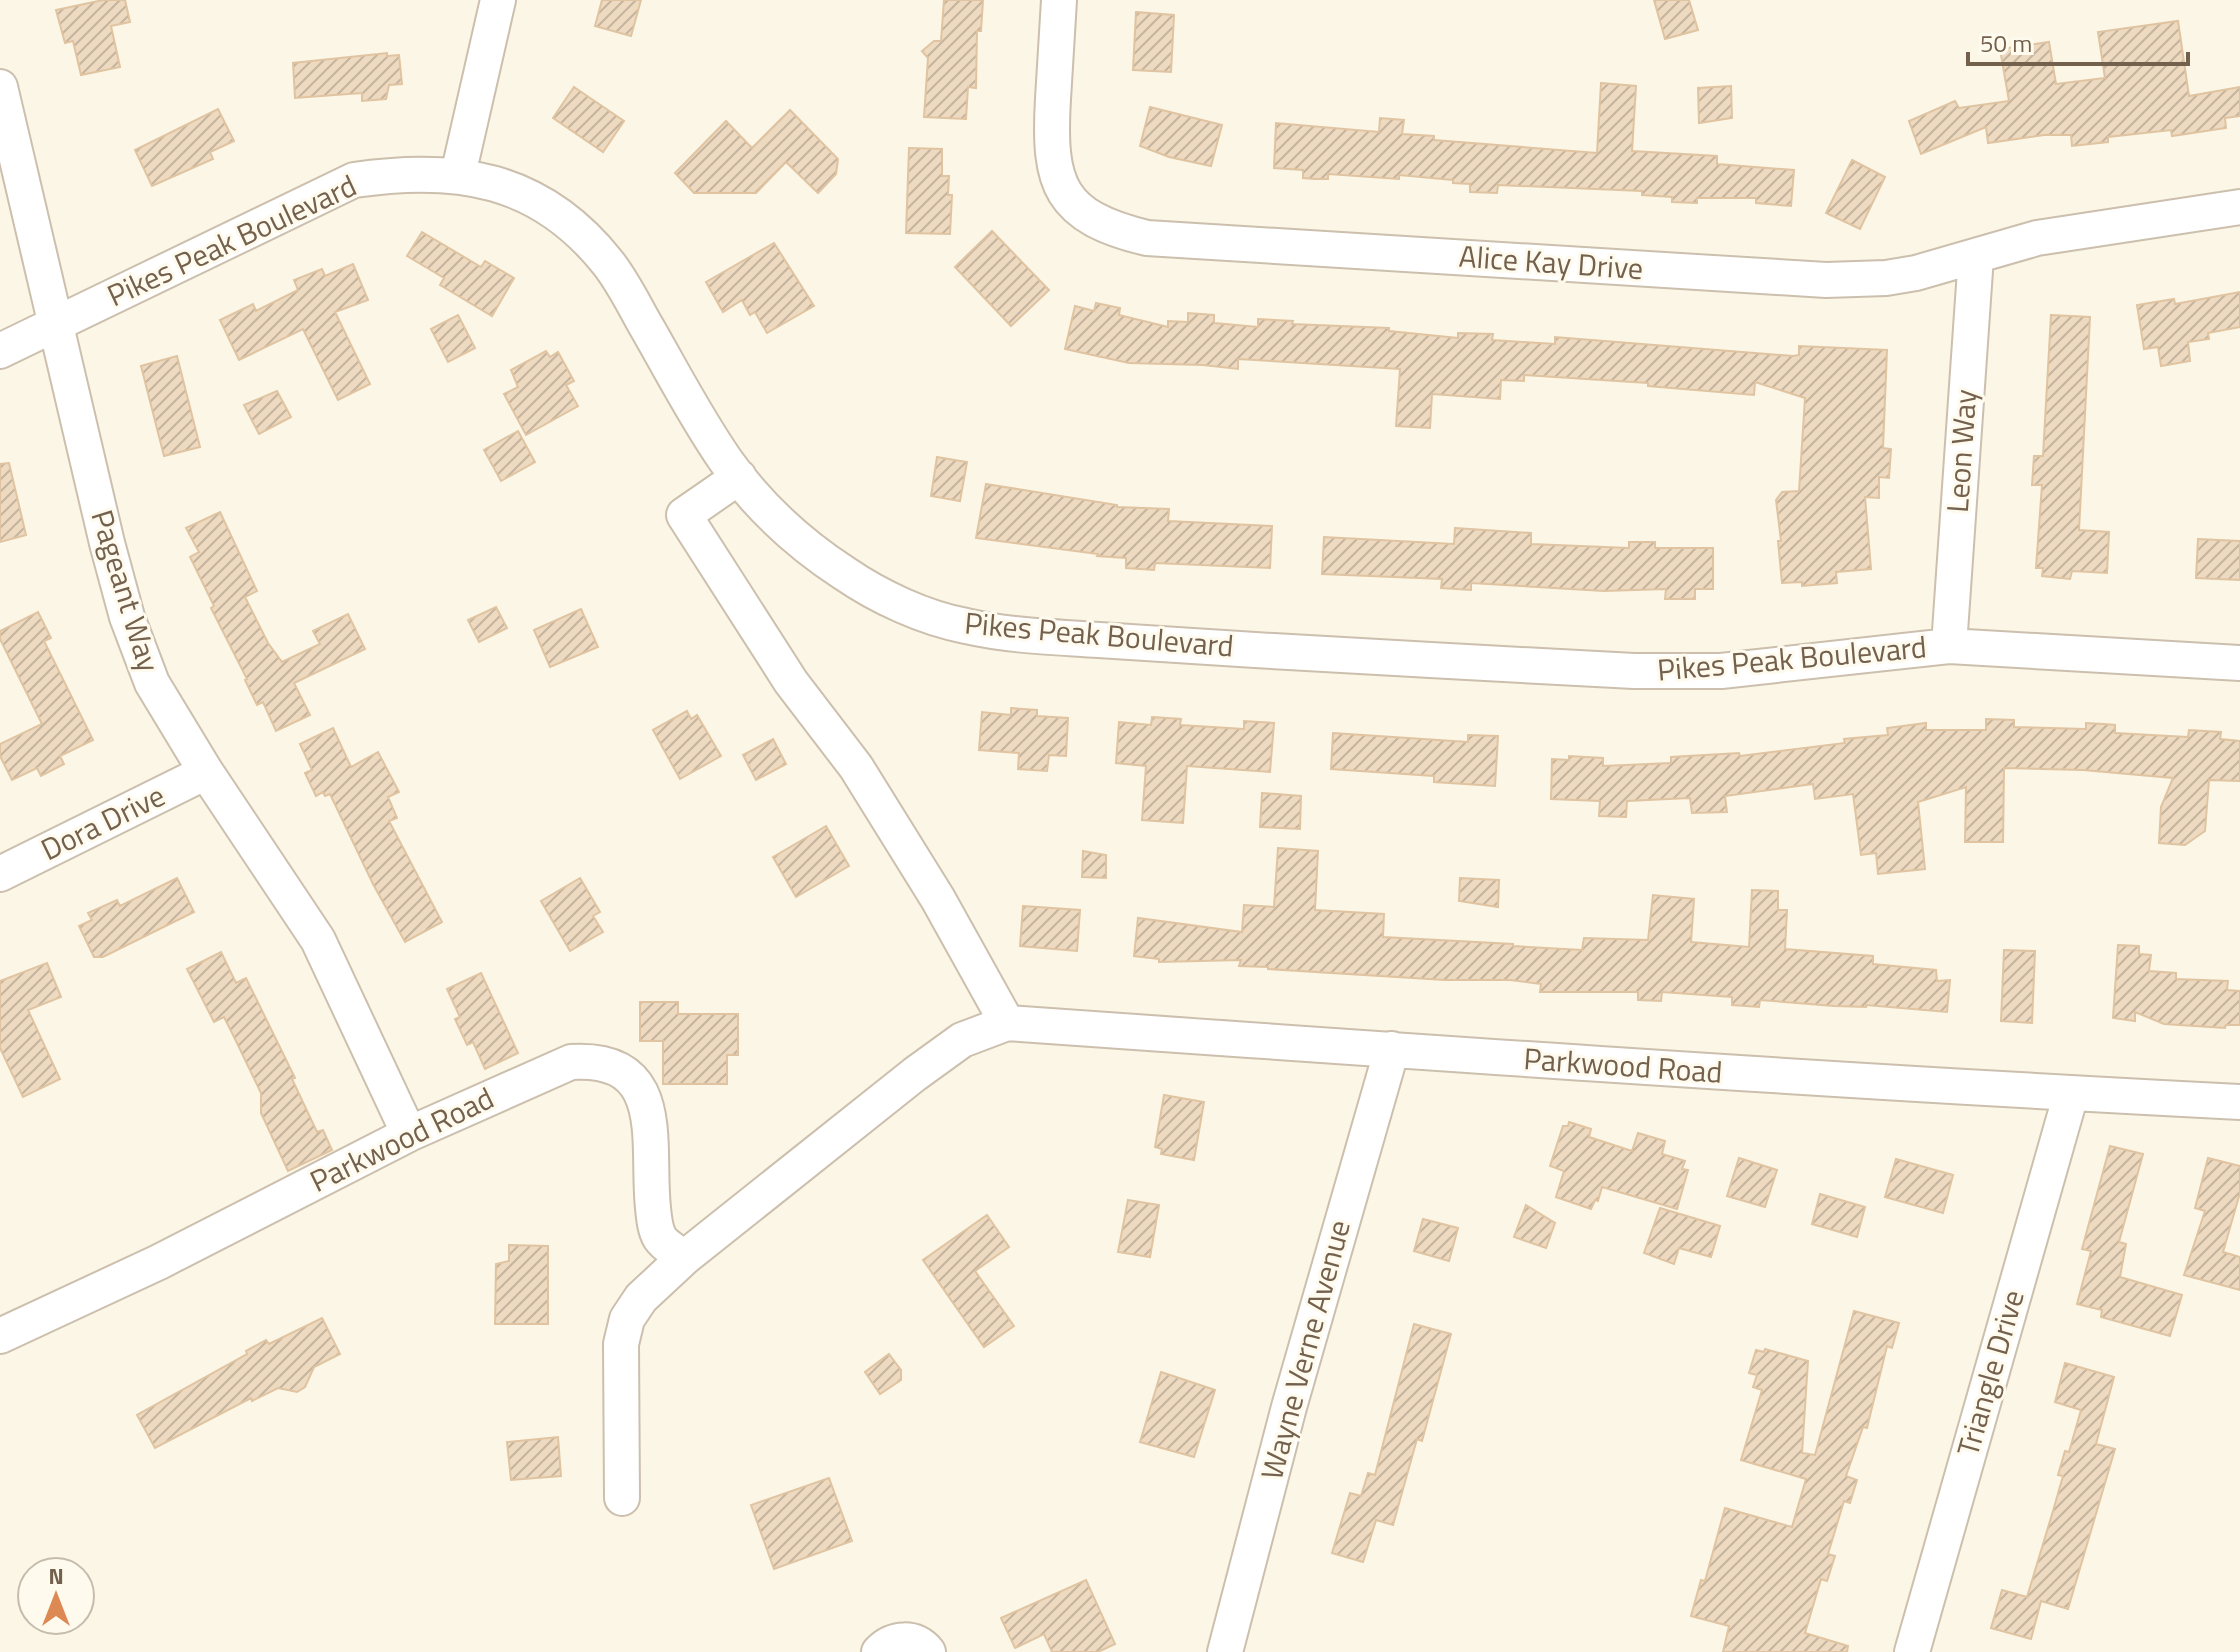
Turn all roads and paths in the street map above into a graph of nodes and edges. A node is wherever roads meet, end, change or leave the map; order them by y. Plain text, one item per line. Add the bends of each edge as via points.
1 (498, 0) edge
2 (1059, 0) edge
3 (0, 87) edge
4 (458, 175) junction
5 (2240, 207) edge
6 (1976, 256) junction
7 (56, 324) junction
8 (0, 351) edge
9 (739, 477) junction
10 (1949, 646) junction
11 (2240, 663) edge
12 (206, 772) junction
13 (0, 874) edge
14 (1007, 1023) junction
15 (1392, 1049) junction
16 (2071, 1094) junction
17 (2240, 1102) edge
18 (409, 1134) junction
19 (684, 1258) junction
20 (0, 1336) edge
21 (622, 1498) dead end
22 (879, 1652) edge
23 (928, 1652) edge
24 (1225, 1652) edge
25 (1912, 1652) edge

1 - 4 street
2 - 6 street, Alice Kay Drive via 1052,160 1057,180 1079,209 1118,231 1147,238 1826,280 1886,278
3 - 7 street, Pageant Way
4 - 7 street, Pikes Peak Boulevard via 416,173 354,180
4 - 9 street, Pikes Peak Boulevard via 530,197 583,234 610,265
5 - 6 street, Alice Kay Drive via 2037,238
6 - 10 street, Leon Way
7 - 8 street, Pikes Peak Boulevard
7 - 12 street, Pageant Way via 127,617 152,683
9 - 10 street, Pikes Peak Boulevard via 787,531 880,594 964,626 1009,633 1634,671 1721,671
9 - 14 street via 684,515 791,682 856,767
10 - 11 street, Pikes Peak Boulevard
12 - 13 street, Dora Drive
12 - 18 street, Pageant Way via 318,940
14 - 15 street, Parkwood Road
14 - 19 street, Parkwood Road via 962,1040 926,1065
15 - 16 street, Parkwood Road
15 - 24 street, Wayne Verne Avenue
16 - 17 street, Parkwood Road
16 - 25 street, Triangle Drive
18 - 19 street, Parkwood Road via 571,1062 612,1067 639,1088 649,1111 655,1225 661,1239
18 - 20 street, Parkwood Road via 159,1262
19 - 21 street, Parkwood Road via 641,1298 627,1319 621,1344
22 - 23 street via 903,1639 922,1644

